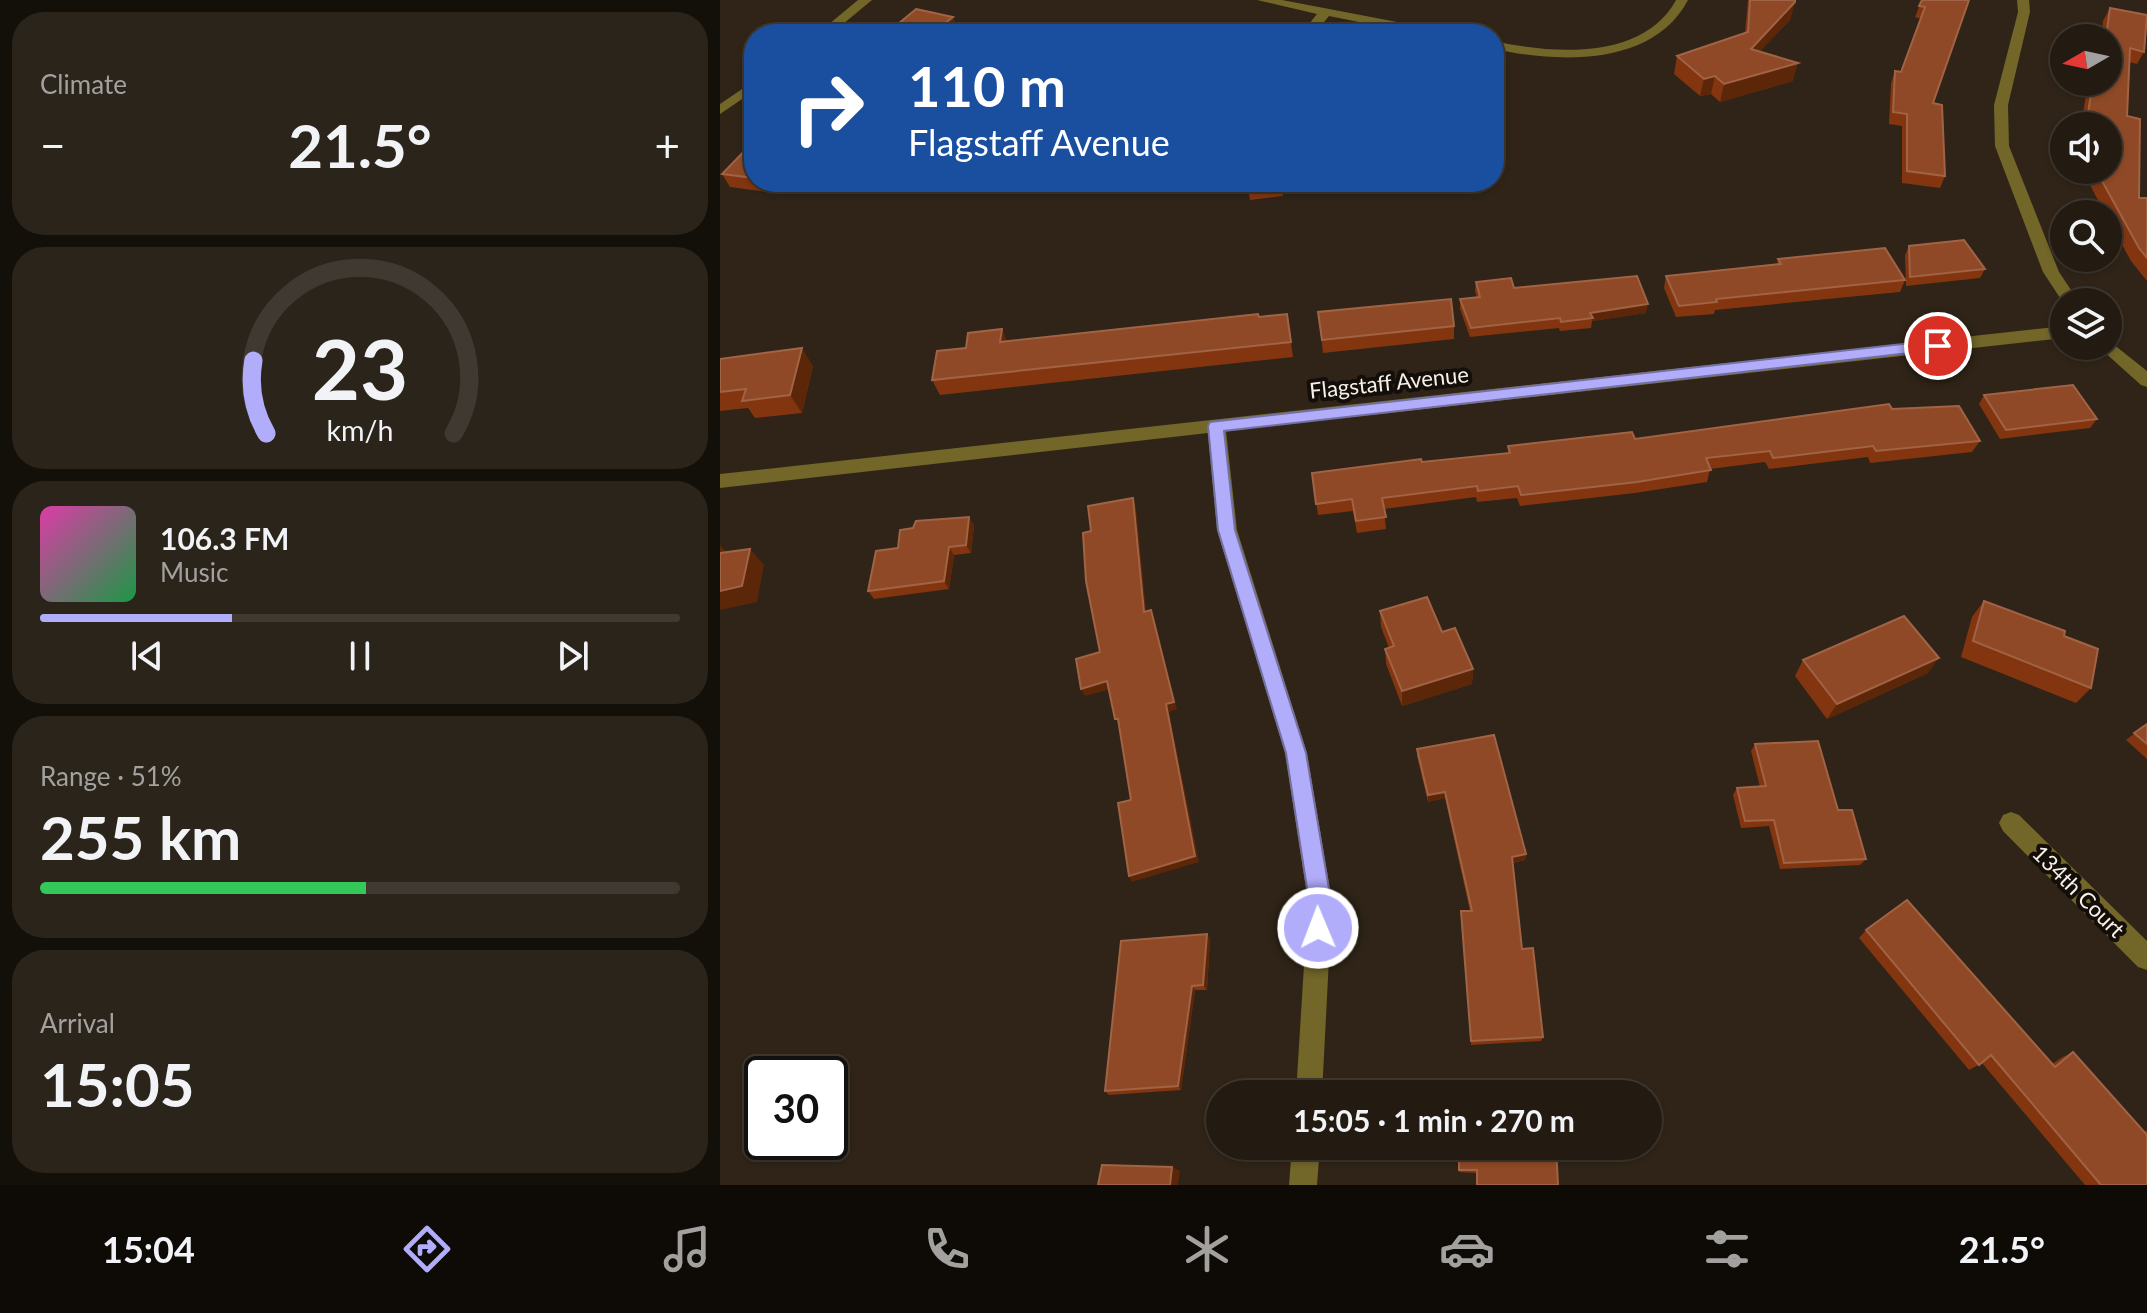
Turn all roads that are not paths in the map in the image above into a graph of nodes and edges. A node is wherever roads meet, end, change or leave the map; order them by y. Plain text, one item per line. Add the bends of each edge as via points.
1 (866, 0) edge
2 (1263, 0) edge
3 (1682, 0) edge
4 (2023, 0) edge
5 (1326, 12) junction
6 (836, 24) edge
7 (1316, 24) edge
8 (1388, 24) edge
9 (1504, 47) edge
10 (744, 92) edge
11 (720, 110) edge
12 (2062, 288) edge
13 (2050, 334) edge
14 (2122, 359) edge
15 (2147, 381) edge
16 (1216, 426) junction
17 (720, 481) edge
18 (2011, 823) dead end
19 (2147, 958) edge
20 (1310, 1080) edge
21 (1305, 1160) edge
22 (1303, 1185) edge

1 - 6 street
2 - 5 street
3 - 9 street via 1669,23 1646,38 1595,52 1538,53
4 - 12 street via 2001,105 2002,146
5 - 7 street
5 - 8 street
10 - 11 street
13 - 16 street, Flagstaff Avenue
14 - 15 street
16 - 17 street, Flagstaff Avenue
16 - 20 street via 1227,530 1296,753 1320,901
18 - 19 street, 134th Court
21 - 22 street

